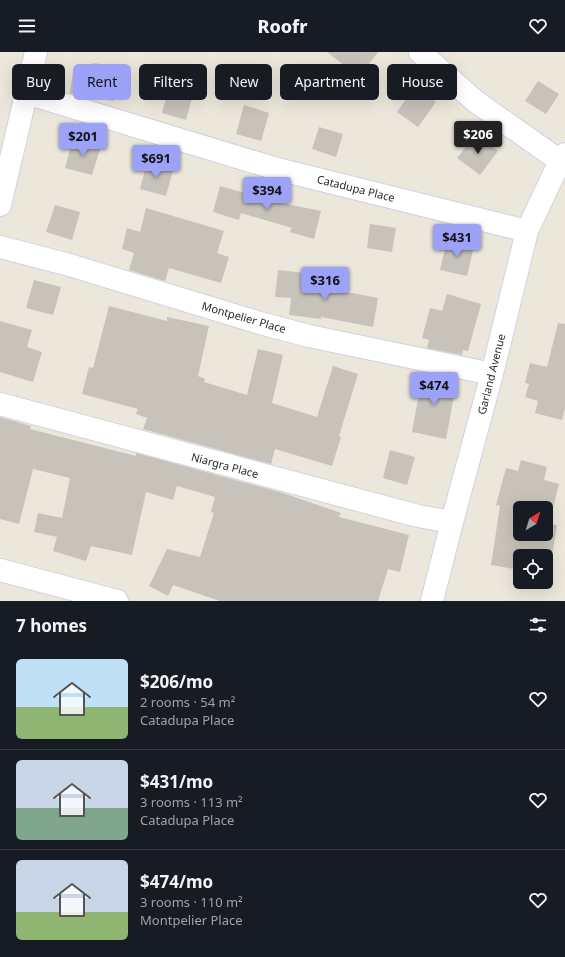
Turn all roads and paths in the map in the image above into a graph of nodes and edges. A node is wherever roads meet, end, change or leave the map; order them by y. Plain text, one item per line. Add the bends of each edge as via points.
1 (36, 52) edge
2 (420, 52) edge
3 (33, 64) edge
4 (24, 100) edge
5 (49, 100) edge
6 (562, 157) edge
7 (0, 205) edge
8 (527, 231) junction
9 (0, 248) edge
10 (492, 374) junction
11 (0, 404) edge
12 (452, 522) junction
13 (0, 570) edge
14 (117, 601) edge
15 (432, 601) edge

1 - 3 street
2 - 6 street via 475,101
4 - 7 street
5 - 8 street, Catadupa Place via 278,169
6 - 8 street, Garland Avenue
8 - 10 street, Garland Avenue
9 - 10 street, Montpelier Place via 66,264 309,336
10 - 12 street, Garland Avenue
11 - 12 street, Niargra Place via 418,516
12 - 15 street, Garland Avenue
13 - 14 street

